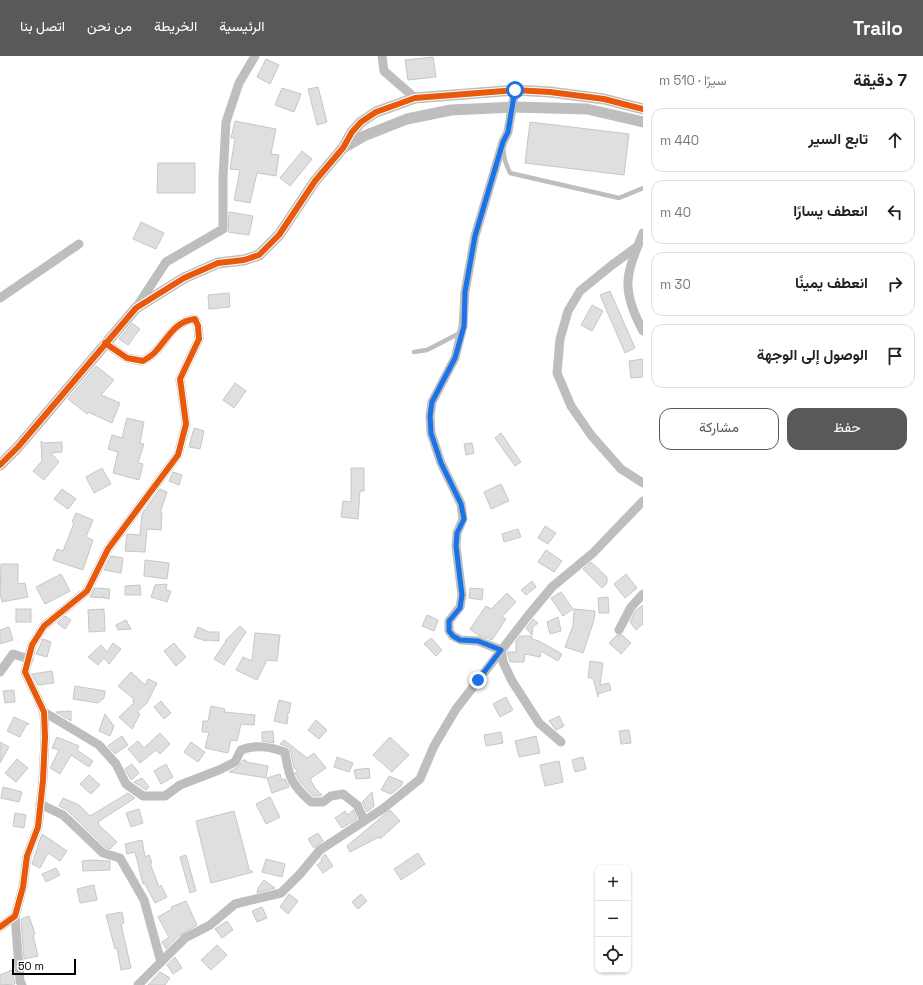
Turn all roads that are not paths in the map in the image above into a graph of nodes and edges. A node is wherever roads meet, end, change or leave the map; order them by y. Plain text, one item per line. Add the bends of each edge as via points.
1 (255, 56) edge
2 (382, 56) edge
3 (515, 90) junction
4 (415, 98) junction
5 (513, 107) junction
6 (643, 109) edge
7 (643, 122) edge
8 (503, 142) junction
9 (343, 148) junction
10 (643, 188) edge
11 (643, 233) edge
12 (78, 244) dead end
13 (638, 246) junction
14 (0, 298) edge
15 (136, 308) junction
16 (643, 331) edge
17 (462, 332) junction
18 (105, 343) junction
19 (414, 352) dead end
20 (0, 466) edge
21 (643, 483) edge
22 (643, 501) edge
23 (643, 594) edge
24 (619, 630) dead end
25 (501, 650) junction
26 (29, 659) junction
27 (0, 672) edge
28 (44, 712) junction
29 (561, 742) dead end
30 (40, 804) junction
31 (364, 820) junction
32 (15, 916) junction
33 (0, 927) edge
34 (161, 962) junction
35 (22, 985) edge
36 (138, 985) edge

1 - 15 street via 239,84 226,122 223,229 166,262
2 - 4 street via 384,71
3 - 4 street
3 - 5 street
3 - 6 street via 604,99
4 - 9 street via 376,112 361,122
5 - 7 street via 587,109
5 - 8 street via 508,132
5 - 9 street via 451,110 407,119 364,136
8 - 10 lane via 505,162 510,173 619,198
8 - 17 street via 475,236 465,292
9 - 15 street via 315,182 279,235 259,255 244,260 218,263 184,278
11 - 13 street
12 - 14 street
13 - 16 street via 629,269 627,288 636,319
13 - 21 street via 580,291 568,311 562,332 557,373 571,406 591,435 621,469
15 - 18 street
17 - 19 lane via 427,350
17 - 25 street via 455,358 432,402 430,416 431,433 441,463 461,504 464,519 457,533 456,546 462,595 460,608 449,621 449,631 460,640 478,641
18 - 20 street
18 - 26 street via 127,358 143,361 155,352 176,327 186,320 195,319 199,338 180,379 186,424 178,455 108,549 87,591 44,626 32,645
22 - 25 street via 593,553 552,587
23 - 24 street via 631,607
25 - 29 street via 508,675 539,723
25 - 31 street via 456,709 434,746 420,779 384,808
26 - 27 street via 13,654
26 - 28 street via 25,672
28 - 30 street via 46,737
28 - 31 street via 99,745 116,764 126,784 143,796 165,796 180,784 235,762 241,750 250,747 270,747 285,752 290,778 298,791 311,802 323,802 331,796 343,794 357,805
30 - 32 street via 38,827 27,856
30 - 34 street via 63,815 103,853 120,858 144,900
31 - 34 street via 320,850 281,893 235,904 210,925 185,938
32 - 33 street
32 - 35 street
34 - 36 street

